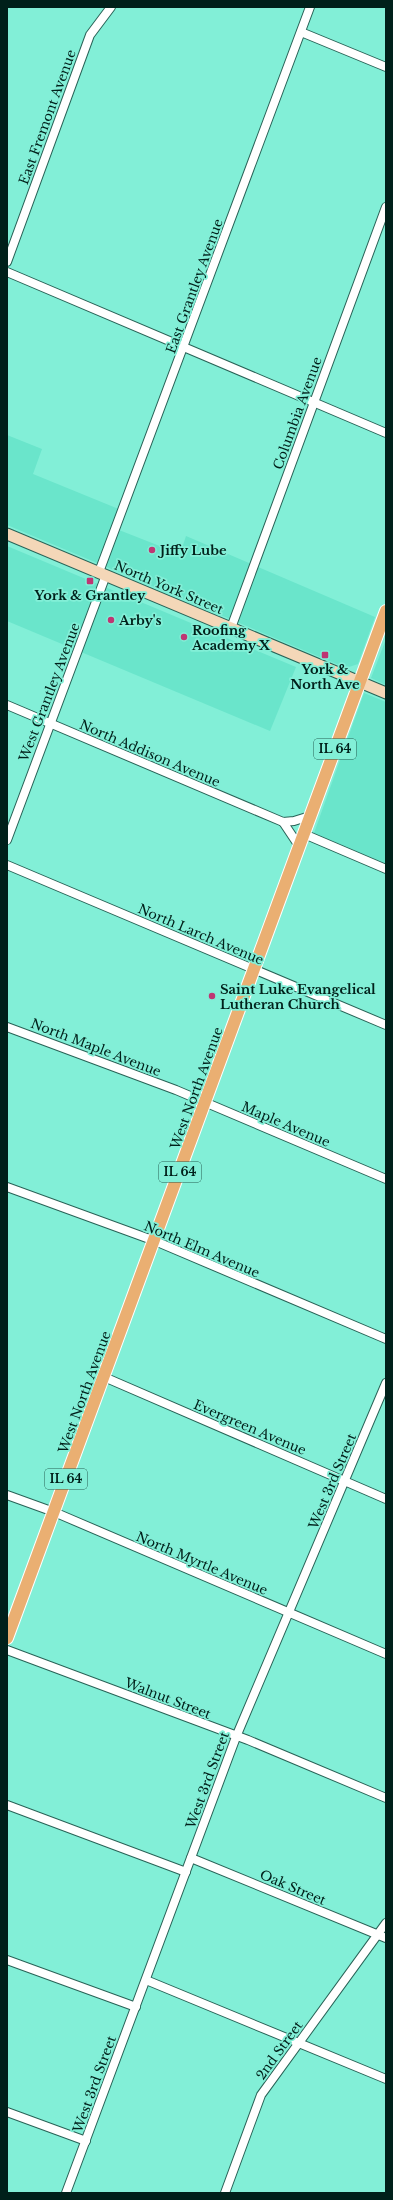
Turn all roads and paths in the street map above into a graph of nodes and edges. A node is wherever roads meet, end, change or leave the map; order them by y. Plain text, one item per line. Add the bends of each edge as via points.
1 (110, 7) edge
2 (310, 7) edge
3 (301, 32) junction
4 (386, 67) edge
5 (386, 207) edge
6 (7, 262) edge
7 (7, 272) edge
8 (184, 347) junction
9 (314, 402) junction
10 (386, 433) edge
11 (7, 534) edge
12 (102, 574) junction
13 (386, 611) edge
14 (231, 628) junction
15 (360, 682) junction
16 (386, 693) edge
17 (7, 705) edge
18 (50, 723) junction
19 (310, 816) junction
20 (283, 822) junction
21 (304, 834) junction
22 (7, 840) edge
23 (299, 846) junction
24 (7, 865) edge
25 (386, 868) edge
26 (254, 969) junction
27 (386, 1024) edge
28 (7, 1027) edge
29 (176, 1090) joint
30 (206, 1103) junction
31 (386, 1179) edge
32 (7, 1187) edge
33 (155, 1241) junction
34 (386, 1339) edge
35 (104, 1377) junction
36 (386, 1383) edge
37 (345, 1481) junction
38 (7, 1495) edge
39 (386, 1498) edge
40 (54, 1512) junction
41 (289, 1613) junction
42 (7, 1638) edge
43 (7, 1650) edge
44 (386, 1654) edge
45 (236, 1737) junction
46 (386, 1798) edge
47 (7, 1805) edge
48 (192, 1858) junction
49 (186, 1872) junction
50 (386, 1923) edge
51 (378, 1935) junction
52 (386, 1938) edge
53 (7, 1960) edge
54 (146, 1980) junction
55 (136, 2007) junction
56 (300, 2043) junction
57 (386, 2079) edge
58 (7, 2112) edge
59 (86, 2141) junction
60 (66, 2193) edge
61 (225, 2193) edge

1 - 6 street, East Fremont Avenue via 90,35
2 - 3 street, East Grantley Avenue
3 - 4 street
3 - 8 street, East Grantley Avenue
5 - 9 street, Columbia Avenue
7 - 8 street
8 - 9 street
8 - 12 street, East Grantley Avenue
9 - 10 street
9 - 14 street, Columbia Avenue
11 - 12 main road, North York Street
12 - 14 main road, North York Street
12 - 18 street, West Grantley Avenue
13 - 15 main road, IL 64
14 - 15 main road, North York Street
15 - 16 main road, North York Street
15 - 19 main road, West North Avenue / IL 64
17 - 18 street, North Addison Avenue
18 - 20 street, North Addison Avenue
18 - 22 street, West Grantley Avenue
19 - 20 street
19 - 21 main road, West North Avenue / IL 64
20 - 23 street
21 - 23 main road, West North Avenue / IL 64
21 - 25 street
23 - 26 main road, West North Avenue / IL 64
24 - 26 street, North Larch Avenue
26 - 27 street, North Larch Avenue
26 - 30 main road, West North Avenue / IL 64
28 - 29 street, North Maple Avenue
29 - 30 street, Maple Avenue
30 - 31 street, Maple Avenue
30 - 33 main road, West North Avenue / IL 64
32 - 33 street, North Elm Avenue
33 - 34 street, North Elm Avenue
33 - 35 main road, West North Avenue / IL 64
35 - 37 street, Evergreen Avenue
35 - 40 main road, West North Avenue / IL 64
36 - 37 street, West 3rd Street
37 - 39 street, Evergreen Avenue
37 - 41 street, West 3rd Street
38 - 40 street, North Myrtle Avenue
40 - 41 street, North Myrtle Avenue
40 - 42 main road, West North Avenue / IL 64
41 - 44 street, North Myrtle Avenue
41 - 45 street, West 3rd Street via 256,1685
43 - 45 street, Walnut Street
45 - 46 street, Walnut Street
45 - 48 street, West 3rd Street
47 - 49 street
48 - 49 street, West 3rd Street
48 - 51 street, Oak Street
49 - 54 street, West 3rd Street
50 - 51 street, 2nd Street
51 - 52 street, Oak Street
51 - 56 street, 2nd Street
53 - 55 street
54 - 55 street, West 3rd Street
54 - 56 street
55 - 59 street, West 3rd Street
56 - 57 street
56 - 61 street, 2nd Street via 261,2095
58 - 59 street
59 - 60 street, West 3rd Street

